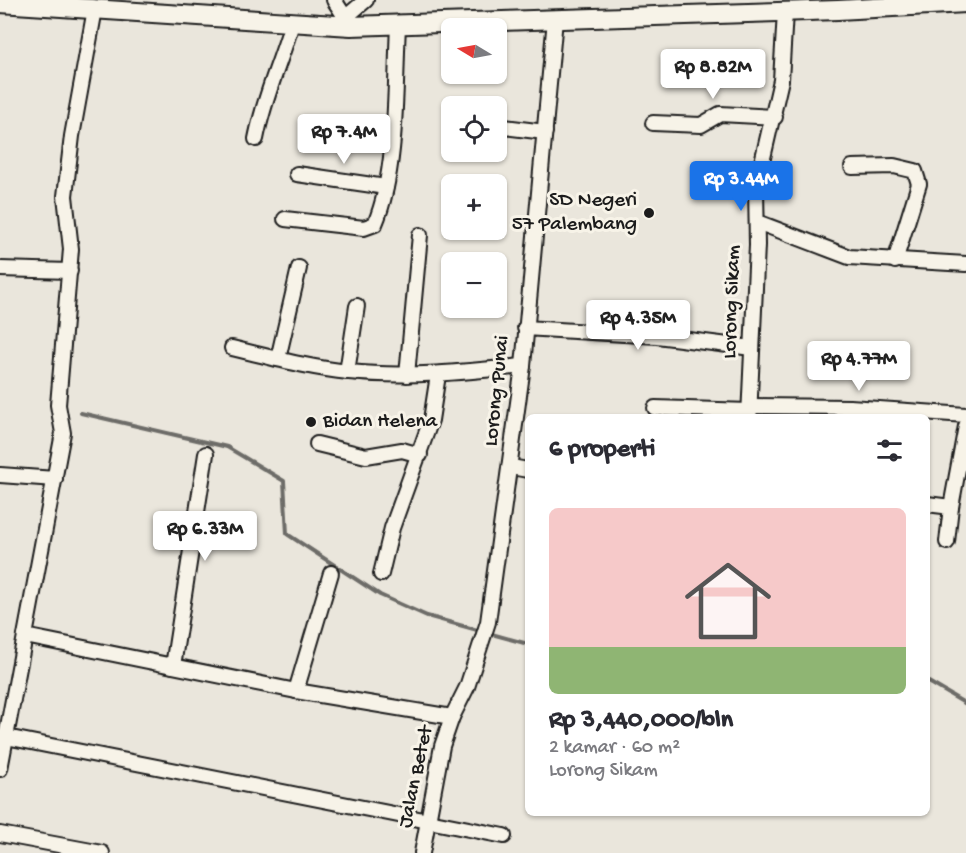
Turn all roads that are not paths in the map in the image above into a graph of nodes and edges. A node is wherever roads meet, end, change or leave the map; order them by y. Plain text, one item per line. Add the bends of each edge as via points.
1 (334, 0) edge
2 (366, 0) edge
3 (29, 2) edge
4 (0, 3) edge
5 (966, 3) edge
6 (73, 4) edge
7 (875, 4) edge
8 (95, 9) junction
9 (785, 12) junction
10 (555, 20) junction
11 (349, 21) junction
12 (292, 23) junction
13 (398, 25) junction
14 (775, 117) junction
15 (653, 123) dead end
16 (507, 127) edge
17 (545, 132) junction
18 (256, 139) dead end
19 (852, 167) dead end
20 (297, 174) dead end
21 (386, 187) junction
22 (285, 219) dead end
23 (757, 222) junction
24 (420, 235) dead end
25 (895, 261) junction
26 (966, 264) edge
27 (299, 268) dead end
28 (0, 269) edge
29 (70, 271) junction
30 (357, 306) dead end
31 (525, 328) junction
32 (232, 348) dead end
33 (752, 348) junction
34 (278, 359) junction
35 (523, 366) junction
36 (347, 372) junction
37 (407, 375) junction
38 (438, 375) junction
39 (655, 408) dead end
40 (750, 412) edge
41 (966, 415) edge
42 (966, 426) edge
43 (317, 444) dead end
44 (206, 454) dead end
45 (420, 456) junction
46 (511, 467) junction
47 (525, 469) edge
48 (0, 475) edge
49 (55, 479) junction
50 (930, 504) edge
51 (951, 507) junction
52 (947, 542) dead end
53 (331, 573) dead end
54 (381, 574) dead end
55 (25, 636) junction
56 (483, 644) joint
57 (173, 666) junction
58 (296, 691) junction
59 (452, 717) junction
60 (6, 737) junction
61 (0, 769) edge
62 (428, 819) junction
63 (0, 834) edge
64 (504, 836) dead end
65 (102, 853) edge
66 (422, 853) edge

1 - 11 street
2 - 11 street
3 - 4 main road
3 - 6 main road
5 - 7 main road
6 - 8 main road
7 - 9 main road
8 - 12 main road
8 - 29 street via 65,196 72,238
9 - 10 main road
9 - 14 street, Lorong Sikam
10 - 13 main road
10 - 17 street, Lorong Punai
11 - 12 main road
11 - 13 main road
12 - 18 street via 266,93
13 - 21 street
14 - 15 street via 720,114 701,125
14 - 23 street, Lorong Sikam via 758,173
16 - 17 street
17 - 31 street, Lorong Punai
19 - 25 street via 894,166 915,171 918,177
20 - 21 street
21 - 22 street via 377,221 369,227
23 - 25 street via 849,257
23 - 33 street, Lorong Sikam
24 - 37 street
25 - 26 street
27 - 34 street
28 - 29 street
29 - 49 street via 58,405 63,433
30 - 36 street
31 - 33 street via 657,336
31 - 35 street, Lorong Punai
32 - 34 street
33 - 40 street, Lorong Sikam
34 - 36 street
35 - 38 street
35 - 46 street, Lorong Punai
36 - 37 street
37 - 38 street
38 - 45 street
39 - 40 street
40 - 41 street via 850,407
42 - 51 street
43 - 45 street via 366,456 402,450
44 - 57 street
45 - 54 street via 392,528
46 - 47 street
46 - 56 street, Lorong Punai
48 - 49 street
49 - 55 street
50 - 51 street
51 - 52 street
53 - 58 street
55 - 57 street
55 - 60 street
56 - 59 street, Jalan Betet
57 - 58 street
58 - 59 street
59 - 62 street, Jalan Betet via 442,746
60 - 61 street
60 - 62 street
62 - 64 street
62 - 66 street, Jalan Betet
63 - 65 street

